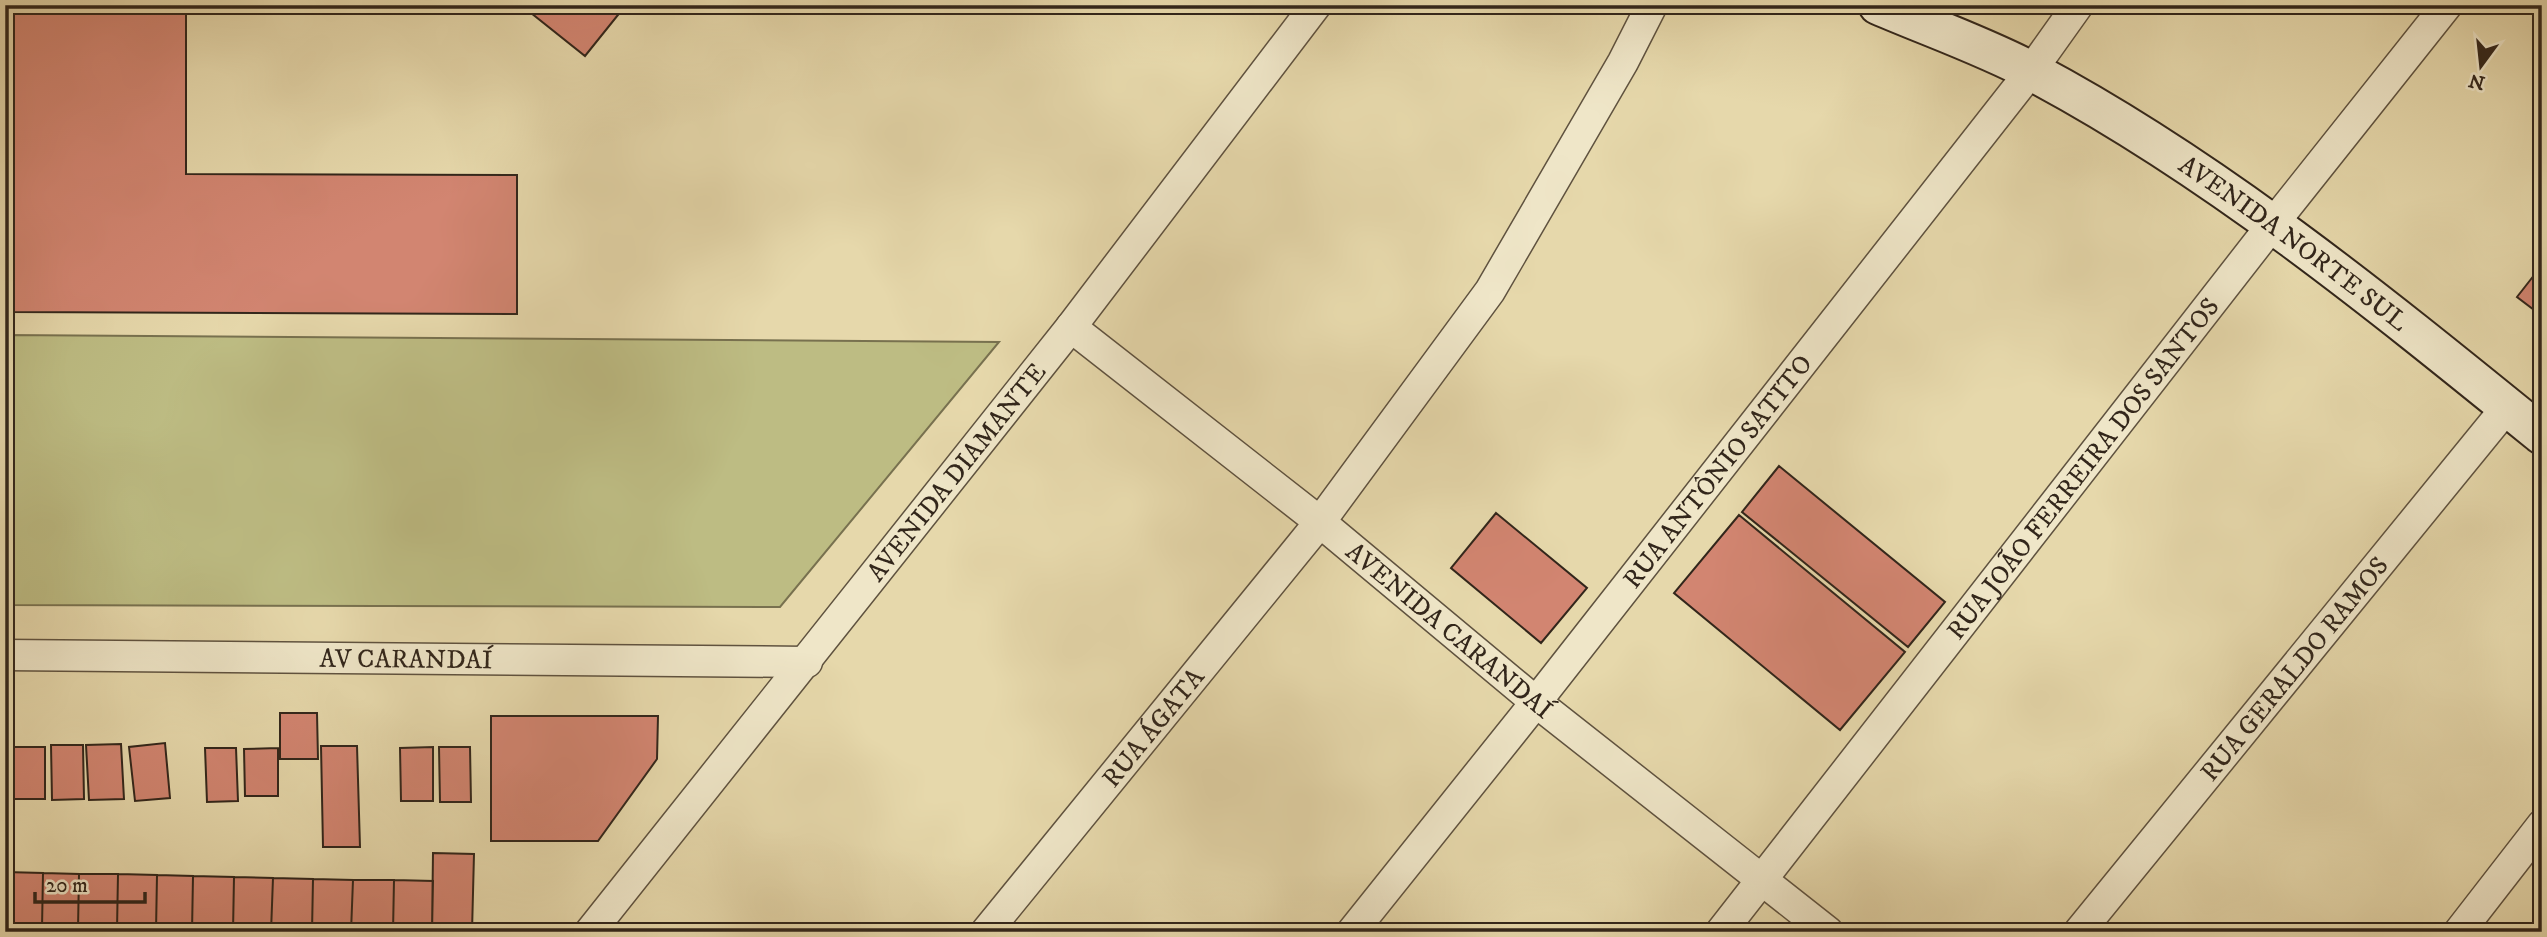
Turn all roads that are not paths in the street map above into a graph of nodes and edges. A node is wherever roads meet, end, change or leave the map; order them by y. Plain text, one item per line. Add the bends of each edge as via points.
1 (1316, 5) edge
2 (1651, 5) edge
3 (1878, 5) edge
4 (2078, 5) edge
5 (2447, 5) edge
6 (2031, 71) junction
7 (2272, 225) junction
8 (1071, 327) junction
9 (2507, 407) junction
10 (2542, 435) edge
11 (1320, 523) junction
12 (5, 655) edge
13 (807, 662) junction
14 (1536, 702) junction
15 (2542, 825) edge
16 (1764, 879) junction
17 (590, 932) edge
18 (986, 932) edge
19 (1352, 932) edge
20 (1721, 932) edge
21 (1828, 932) edge
22 (2079, 932) edge
23 (2459, 932) edge

1 - 8 street, AVENIDA DIAMANTE
2 - 11 street, RUA ÁGATA via 1623,62 1490,290
3 - 6 street, AVENIDA NORTE SUL
4 - 6 street, RUA ANTÔNIO SATITO
5 - 7 street, RUA JOÃO FERREIRA DOS SANTOS
6 - 7 street, AVENIDA NORTE SUL via 2129,127
6 - 14 street, RUA ANTÔNIO SATITO
7 - 9 street, AVENIDA NORTE SUL
7 - 16 street, RUA JOÃO FERREIRA DOS SANTOS
8 - 11 street, AVENIDA CARANDAÍ
8 - 13 street, AVENIDA DIAMANTE
9 - 10 street, AVENIDA NORTE SUL
9 - 22 street, RUA GERALDO RAMOS
11 - 14 street, AVENIDA CARANDAÍ
11 - 18 street, RUA ÁGATA
12 - 13 street, AV CARANDAÍ
13 - 17 street, AVENIDA DIAMANTE
14 - 16 street, AVENIDA CARANDAÍ
14 - 19 street, RUA ANTÔNIO SATITO
15 - 23 street
16 - 20 street, RUA JOÃO FERREIRA DOS SANTOS
16 - 21 street, AVENIDA CARANDAÍ

